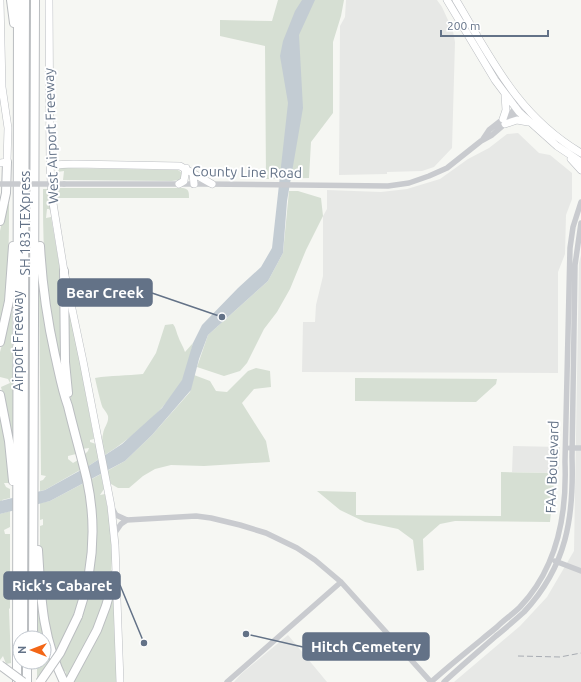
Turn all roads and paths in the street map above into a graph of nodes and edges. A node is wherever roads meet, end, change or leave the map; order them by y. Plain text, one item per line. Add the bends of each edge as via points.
1 (0, 0) edge
2 (11, 0) edge
3 (18, 0) edge
4 (26, 0) edge
5 (29, 0) edge
6 (35, 0) edge
7 (48, 0) edge
8 (447, 0) edge
9 (456, 0) edge
10 (463, 20) junction
11 (18, 50) junction
12 (504, 93) junction
13 (520, 108) junction
14 (504, 121) junction
15 (528, 122) junction
16 (564, 151) junction
17 (580, 153) edge
18 (4, 162) edge
19 (581, 162) edge
20 (50, 165) junction
21 (186, 168) junction
22 (581, 170) edge
23 (36, 177) junction
24 (0, 184) edge
25 (179, 184) junction
26 (192, 184) junction
27 (212, 184) junction
28 (18, 189) junction
29 (581, 202) edge
30 (0, 221) edge
31 (581, 223) edge
32 (64, 271) junction
33 (571, 305) junction
34 (0, 342) edge
35 (570, 381) junction
36 (0, 395) edge
37 (68, 406) junction
38 (565, 448) junction
39 (572, 448) junction
40 (581, 448) edge
41 (26, 482) junction
42 (564, 504) junction
43 (571, 504) junction
44 (110, 506) junction
45 (127, 520) junction
46 (28, 526) junction
47 (114, 534) junction
48 (551, 559) junction
49 (557, 562) junction
50 (581, 571) edge
51 (115, 574) junction
52 (341, 582) junction
53 (522, 609) junction
54 (23, 630) edge
55 (27, 630) edge
56 (33, 630) edge
57 (476, 645) junction
58 (480, 649) junction
59 (0, 665) edge
60 (23, 670) edge
61 (27, 670) edge
62 (32, 670) edge
63 (17, 682) edge
64 (23, 682) edge
65 (27, 682) edge
66 (32, 682) edge
67 (40, 682) edge
68 (64, 682) edge
69 (69, 682) edge
70 (120, 682) edge
71 (227, 682) edge
72 (431, 682) edge
73 (444, 682) edge

1 - 18 main road via 2,87 8,128
2 - 11 highway
3 - 11 highway, Airport Freeway
4 - 41 highway, SH 183 TEXpress
5 - 41 highway, SH 183 TEXpress
6 - 23 highway, Airport Freeway
7 - 20 main road, West Airport Freeway
8 - 10 main road
9 - 10 main road
10 - 12 main road
10 - 13 main road
11 - 28 highway, Airport Freeway
12 - 13 main road
12 - 14 main road
13 - 14 street, County Line Road
13 - 15 main road
13 - 17 main road
14 - 15 main road
14 - 27 street, County Line Road via 489,130 481,141 447,168 409,183 388,186
15 - 16 main road
16 - 19 main road
16 - 22 main road
18 - 30 highway via 6,193
20 - 21 main road
20 - 32 main road, West Airport Freeway via 52,197
21 - 25 main road via 184,181
21 - 26 main road via 193,174
21 - 27 main road
23 - 37 highway via 44,295 57,365
23 - 41 highway, Airport Freeway via 34,455
24 - 25 street, County Line Road, bridge
25 - 26 street, County Line Road
26 - 27 street, County Line Road
28 - 34 highway via 9,301
28 - 41 highway, Airport Freeway
29 - 33 street, FAA Boulevard via 570,248
31 - 33 street, FAA Boulevard
32 - 37 highway
32 - 44 main road
33 - 35 street, FAA Boulevard
35 - 38 street, FAA Boulevard
35 - 39 street, FAA Boulevard
36 - 41 highway via 9,441
37 - 67 highway, bridge via 92,508 90,568 82,604 73,627 60,653
38 - 39 street
38 - 42 street, FAA Boulevard
39 - 40 street
39 - 43 street, FAA Boulevard
41 - 46 highway
41 - 46 highway, SH 183 TEXpress
41 - 46 highway, Airport Freeway via 18,503
42 - 43 street
42 - 48 street, FAA Boulevard
43 - 49 street, FAA Boulevard via 565,542
44 - 45 street via 116,515
44 - 47 main road
45 - 47 street
45 - 52 street via 196,516 240,525 266,533 297,548
46 - 54 highway, SH 183 TEXpress
46 - 55 highway, SH 183 TEXpress
46 - 56 highway, Airport Freeway
46 - 63 highway, Airport Freeway
46 - 68 highway via 49,646
47 - 51 main road
48 - 49 street
48 - 53 street, FAA Boulevard
49 - 50 street
49 - 53 street, FAA Boulevard via 544,585
51 - 69 highway via 97,630
51 - 70 main road
52 - 71 street
52 - 72 street
53 - 57 street, FAA Boulevard
53 - 58 street, FAA Boulevard
57 - 58 street
57 - 72 street, FAA Boulevard
58 - 73 street, FAA Boulevard
59 - 64 highway, bridge
60 - 64 highway
61 - 65 highway
62 - 66 highway

